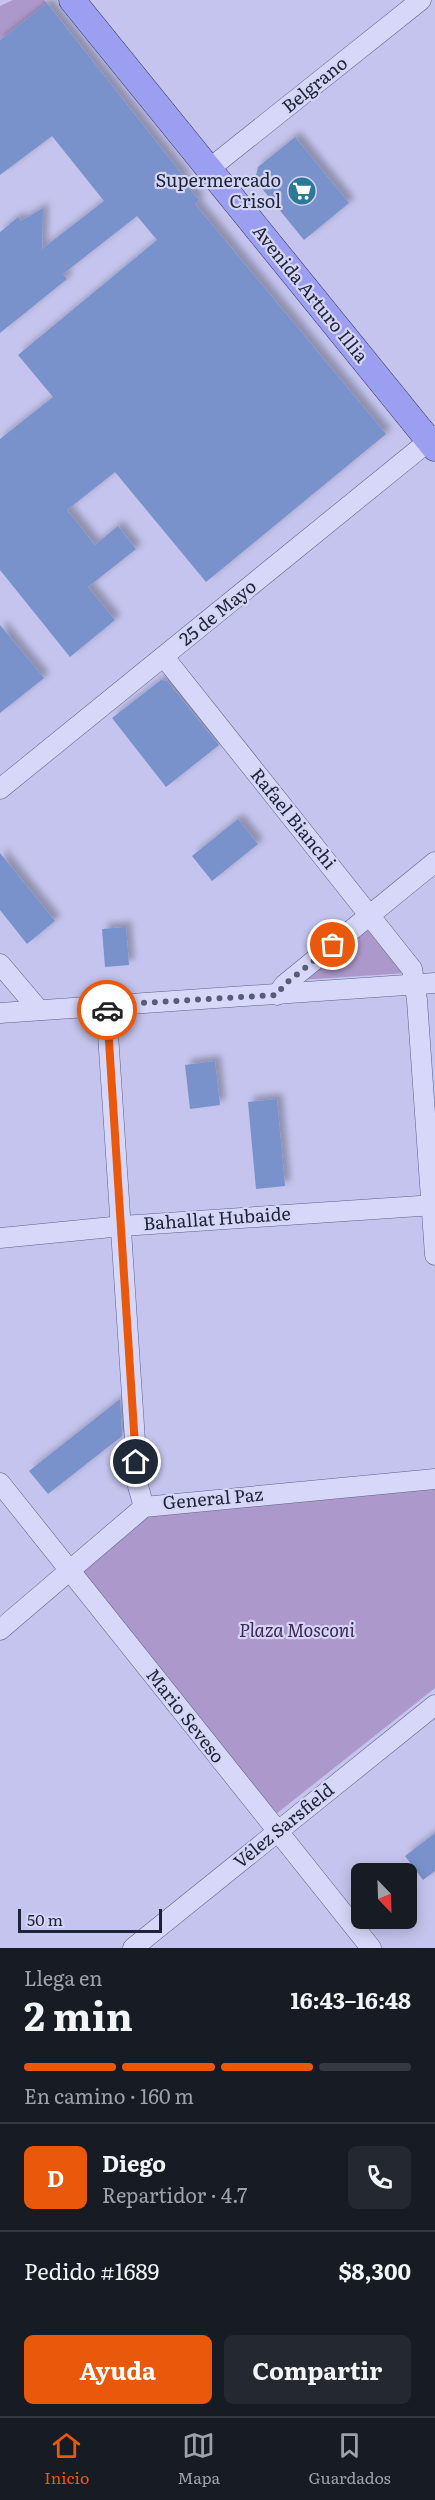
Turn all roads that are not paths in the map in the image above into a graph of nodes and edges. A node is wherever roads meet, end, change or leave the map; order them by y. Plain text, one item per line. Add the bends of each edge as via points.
1 (72, 0) edge
2 (421, 0) edge
3 (209, 169) junction
4 (433, 442) edge
5 (164, 657) junction
6 (0, 789) edge
7 (435, 862) edge
8 (369, 915) junction
9 (0, 964) edge
10 (435, 983) edge
11 (415, 985) junction
12 (277, 995) junction
13 (106, 1005) junction
14 (39, 1010) junction
15 (0, 1013) edge
16 (433, 1205) edge
17 (122, 1226) junction
18 (0, 1238) edge
19 (435, 1255) edge
20 (435, 1479) edge
21 (0, 1483) edge
22 (144, 1507) junction
23 (71, 1572) junction
24 (0, 1630) edge
25 (435, 1705) edge
26 (277, 1832) junction
27 (133, 1948) edge
28 (371, 1948) edge

1 - 3 main road, Avenida Arturo Illia
2 - 3 street, Belgrano
3 - 4 main road, Avenida Arturo Illia
4 - 5 street, 25 de Mayo
5 - 6 street, 25 de Mayo
5 - 8 street, Rafael Bianchi
7 - 8 street
8 - 11 street, Rafael Bianchi via 409,963
8 - 12 street
9 - 14 street
10 - 11 street
11 - 12 street
11 - 16 street, Rafael Bianchi
12 - 13 street
13 - 14 street
13 - 17 street
14 - 15 street
16 - 17 street, Bahallat Hubaide
16 - 19 street, Rafael Bianchi
17 - 18 street, Bahallat Hubaide
17 - 22 street via 138,1486
20 - 22 street, General Paz
21 - 23 street, Mario Seveso
22 - 23 street, General Paz
23 - 24 street, General Paz
23 - 26 street, Mario Seveso
25 - 26 street, Vélez Sarsfield
26 - 27 street, Vélez Sarsfield
26 - 28 street, Mario Seveso

